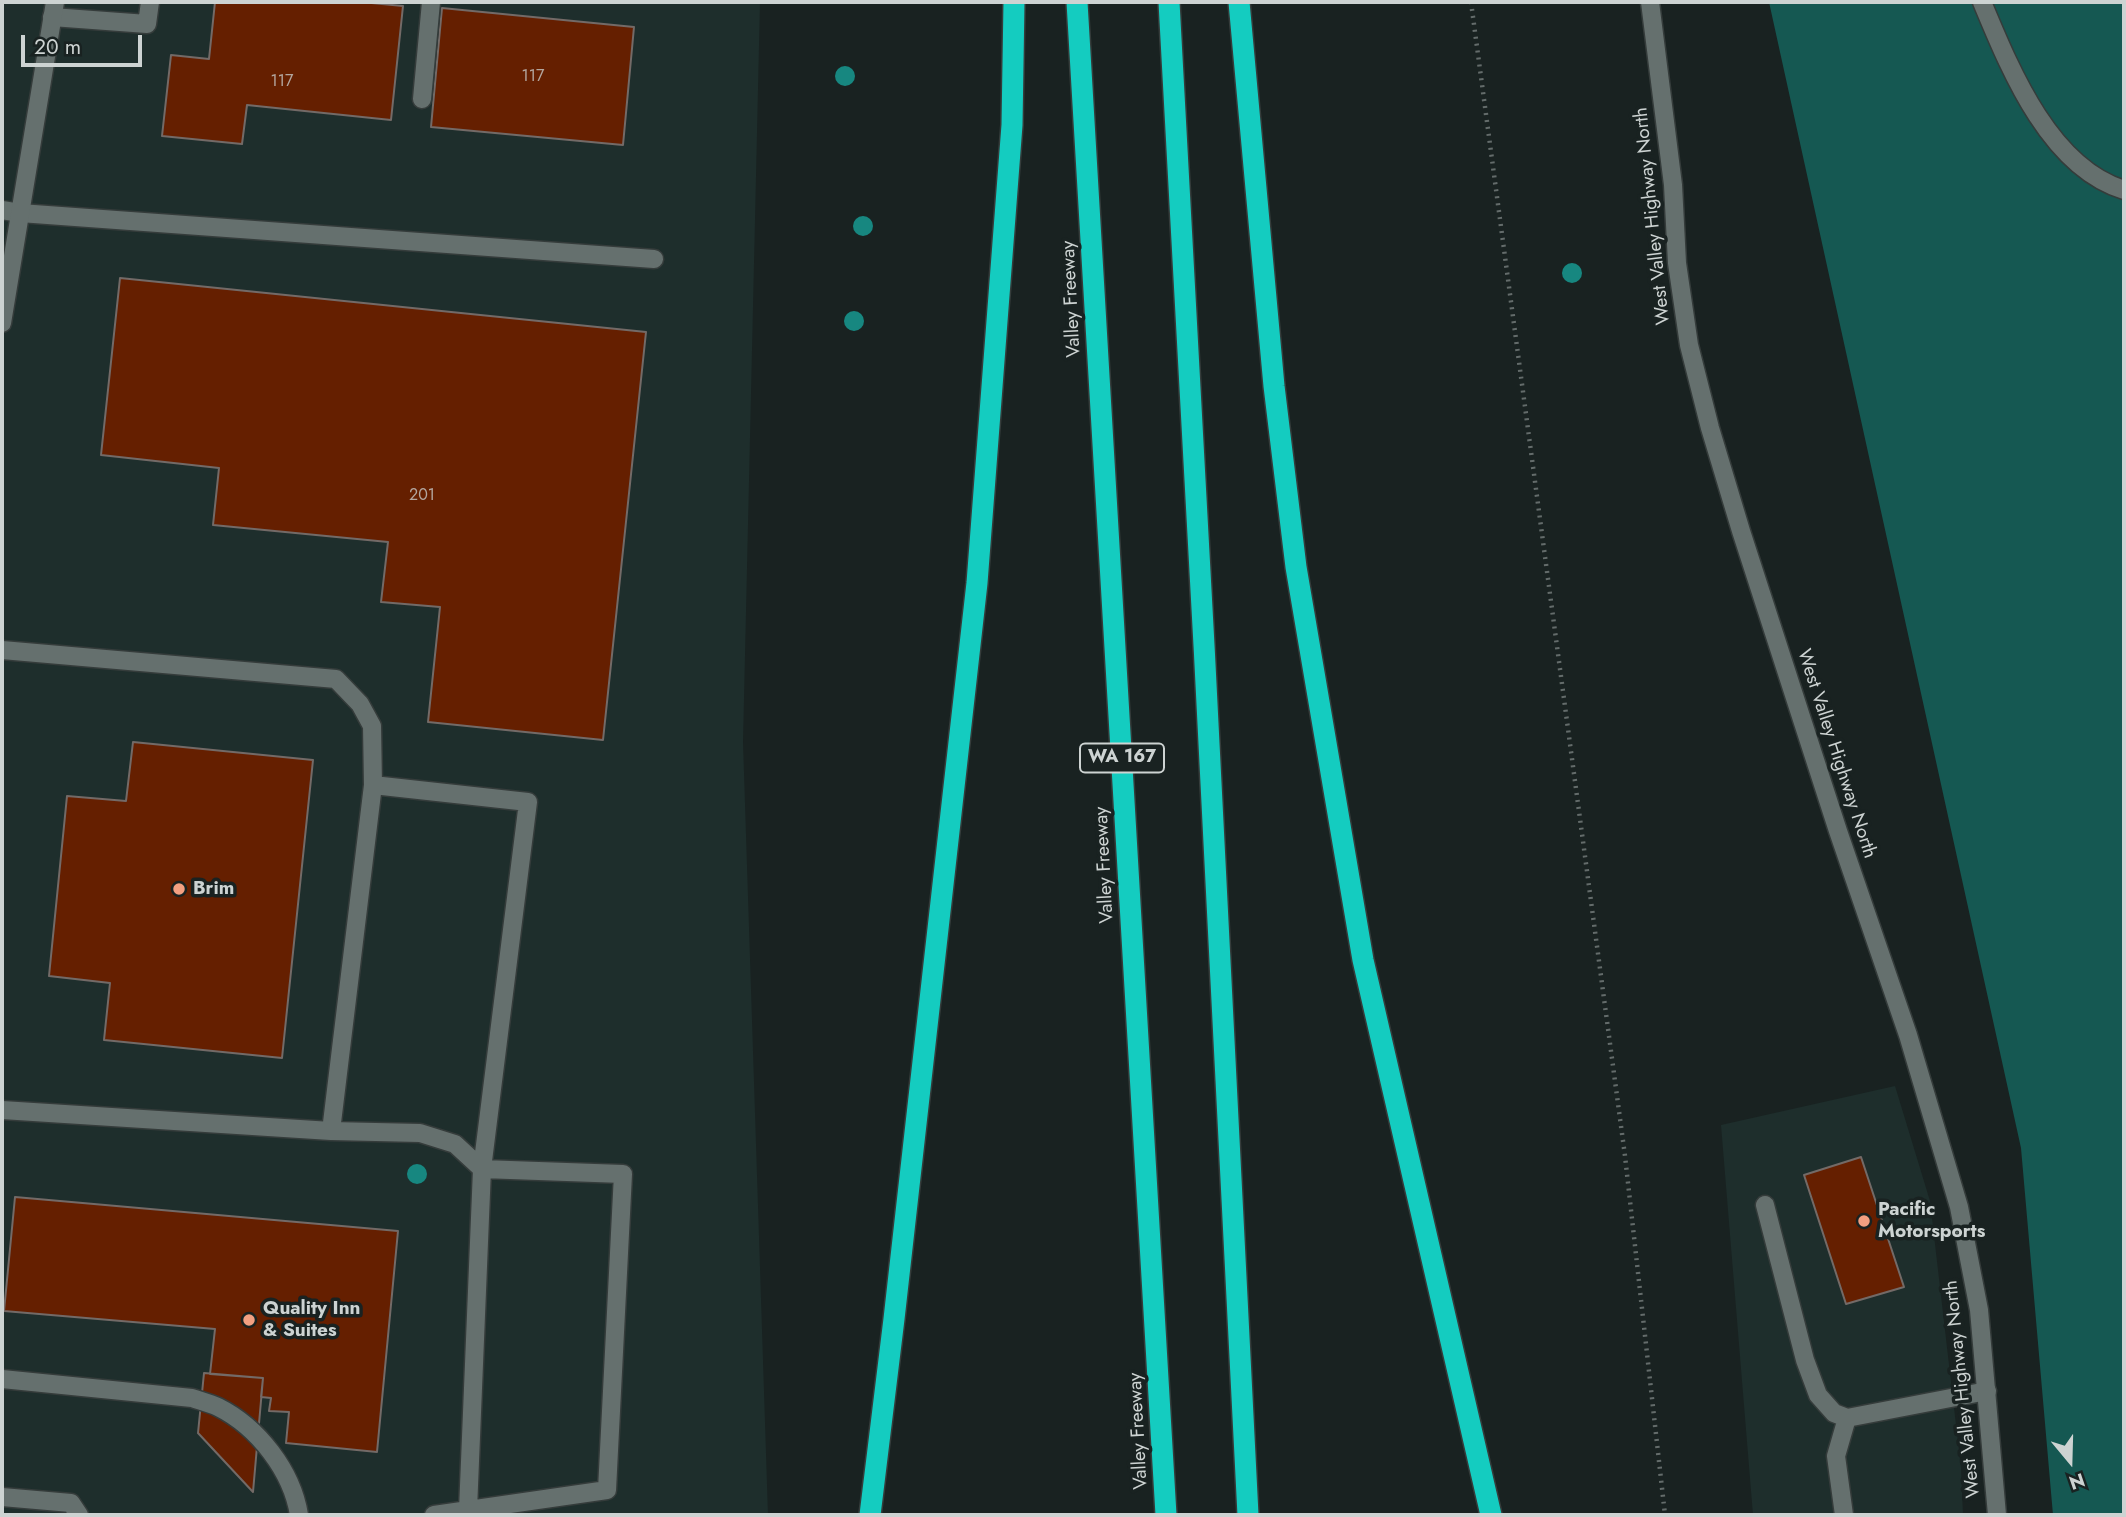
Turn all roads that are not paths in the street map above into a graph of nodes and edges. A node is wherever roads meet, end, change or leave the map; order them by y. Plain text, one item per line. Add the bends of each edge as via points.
1 (150, 2) edge
2 (431, 2) edge
3 (1014, 2) edge
4 (1077, 2) edge
5 (1169, 2) edge
6 (1239, 2) edge
7 (1650, 2) edge
8 (1982, 2) edge
9 (53, 9) edge
10 (422, 99) dead end
11 (2124, 190) edge
12 (11, 211) edge
13 (654, 258) dead end
14 (2, 323) edge
15 (2, 650) edge
16 (373, 785) junction
17 (2, 1110) edge
18 (331, 1131) junction
19 (482, 1169) junction
20 (1765, 1205) dead end
21 (2, 1379) edge
22 (1987, 1391) junction
23 (1847, 1418) junction
24 (2, 1497) edge
25 (468, 1510) junction
26 (79, 1515) edge
27 (299, 1515) edge
28 (434, 1515) edge
29 (870, 1515) edge
30 (1166, 1515) edge
31 (1248, 1515) edge
32 (1491, 1515) edge
33 (1843, 1515) edge
34 (1997, 1515) edge

1 - 9 main road via 147,24
2 - 10 main road
3 - 29 highway via 1012,125 978,583
4 - 30 highway, Valley Freeway / WA 167
5 - 31 highway
6 - 32 highway via 1274,386 1296,567 1363,960
7 - 22 main road, West Valley Highway North via 1689,345 1741,531 1908,1035 1959,1207 1979,1310
8 - 11 main road via 2029,102 2049,132 2070,158 2093,176
9 - 12 main road
12 - 13 main road
12 - 14 main road
15 - 16 main road via 336,679 360,704 372,726
16 - 18 main road
16 - 19 main road via 528,802
17 - 18 main road
18 - 19 main road via 420,1133 455,1144
19 - 25 main road
19 - 25 main road via 623,1174 607,1490
20 - 23 main road via 1818,1395 1834,1413
21 - 27 main road via 192,1398 217,1407 268,1448 290,1484
22 - 23 main road
22 - 34 main road, West Valley Highway North
23 - 33 main road via 1836,1456
24 - 26 main road via 71,1503
25 - 28 main road

